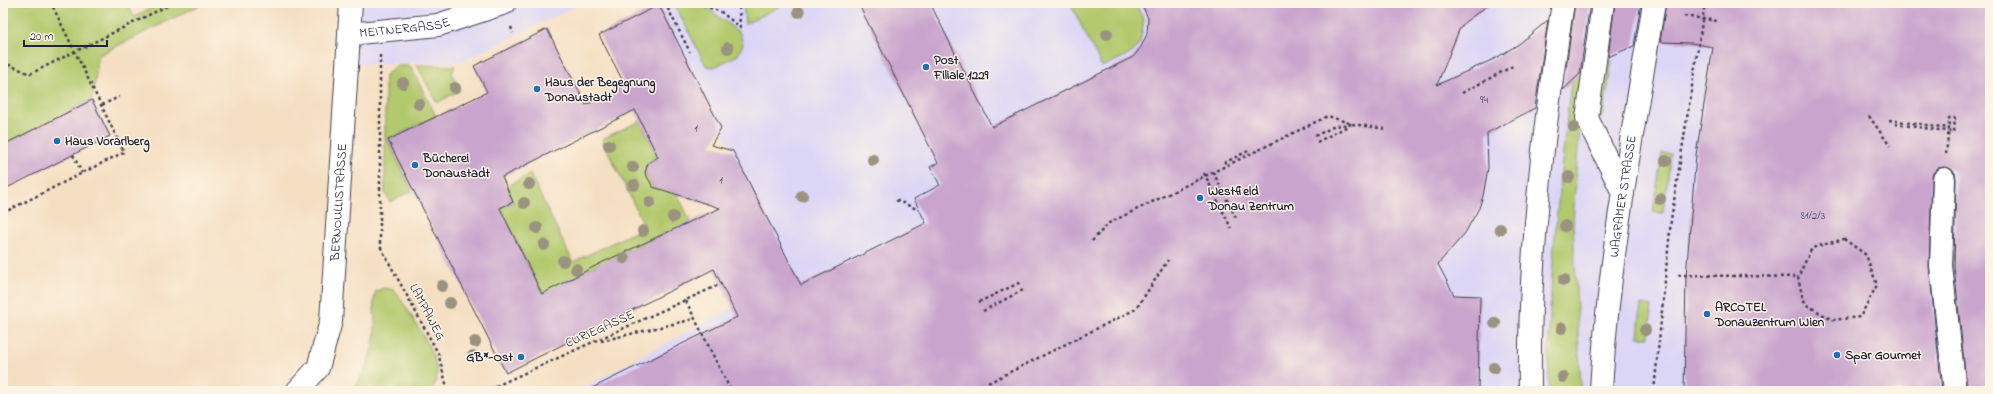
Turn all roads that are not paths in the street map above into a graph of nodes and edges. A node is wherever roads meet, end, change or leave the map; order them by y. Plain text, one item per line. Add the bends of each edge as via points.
1 (351, 3) edge
2 (505, 3) edge
3 (1563, 3) edge
4 (1603, 3) edge
5 (1654, 3) edge
6 (350, 34) junction
7 (1944, 178) road end
8 (1623, 193) junction
9 (297, 391) edge
10 (1530, 391) edge
11 (1601, 391) edge
12 (1955, 391) edge

1 - 6 main road, BERNOULLISTRASSE
2 - 6 main road, MEITNERGASSE via 438,25
3 - 10 main road via 1541,168 1532,296
4 - 8 main road via 1587,118
5 - 8 main road, WAGRAMER STRASSE
6 - 9 main road, BERNOULLISTRASSE via 331,321 318,368
7 - 12 main road via 1934,266
8 - 11 main road, WAGRAMER STRASSE via 1606,326

